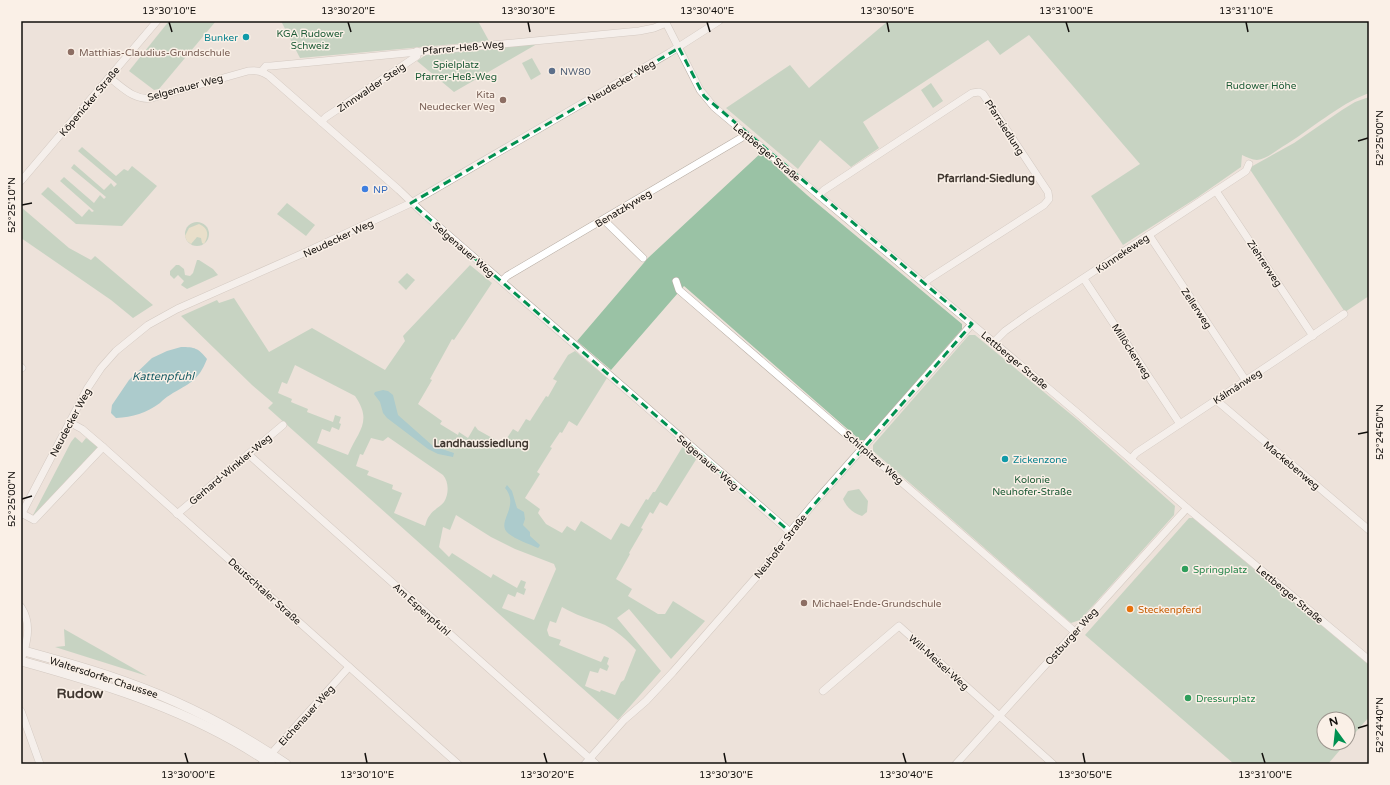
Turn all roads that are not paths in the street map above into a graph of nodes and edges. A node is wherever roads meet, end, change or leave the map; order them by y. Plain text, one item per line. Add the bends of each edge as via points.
1 (157, 21) edge
2 (719, 21) edge
3 (665, 22) edge
4 (679, 48) junction
5 (417, 51) junction
6 (262, 71) junction
7 (110, 78) junction
8 (321, 122) junction
9 (744, 133) junction
10 (1249, 164) dead end
11 (21, 181) edge
12 (1216, 190) junction
13 (819, 195) junction
14 (411, 203) junction
15 (604, 219) junction
16 (1149, 235) junction
17 (643, 258) dead end
18 (1084, 278) junction
19 (502, 281) junction
20 (676, 281) dead end
21 (924, 284) junction
22 (1344, 314) dead end
23 (972, 324) junction
24 (1313, 336) junction
25 (994, 342) junction
26 (1246, 381) junction
27 (1216, 400) junction
28 (69, 422) junction
29 (1180, 424) junction
30 (283, 425) dead end
31 (103, 447) junction
32 (863, 448) junction
33 (248, 454) junction
34 (1131, 459) junction
35 (1186, 508) junction
36 (21, 514) edge
37 (177, 514) junction
38 (1369, 530) edge
39 (790, 532) junction
40 (21, 606) edge
41 (1075, 632) junction
42 (22, 651) edge
43 (1369, 660) edge
44 (21, 661) edge
45 (77, 666) junction
46 (349, 667) junction
47 (74, 676) junction
48 (823, 691) dead end
49 (161, 695) junction
50 (157, 704) junction
51 (21, 711) edge
52 (1000, 716) junction
53 (268, 760) edge
54 (587, 761) edge
55 (40, 764) edge
56 (286, 764) edge
57 (458, 764) edge
58 (596, 764) edge
59 (956, 764) edge
60 (1053, 764) edge

1 - 7 street, Köpenicker Straße
2 - 4 street, Neudecker Weg
3 - 4 street, Lettberger Straße
3 - 5 street, Pfarrer-Heß-Weg via 654,28 639,31
4 - 9 street, Lettberger Straße via 704,96
4 - 14 street, Neudecker Weg
5 - 6 street, Pfarrer-Heß-Weg via 266,66
5 - 8 street, Zinnwalder Steig via 417,56
6 - 7 street, Selgenauer Weg via 248,71 147,99 131,94
6 - 8 street, Selgenauer Weg
7 - 11 street, Köpenicker Straße
8 - 14 street, Selgenauer Weg
9 - 13 street, Lettberger Straße
9 - 15 street, Benatzkyweg via 741,138
10 - 12 street, Künnekeweg via 1246,171
12 - 16 street, Künnekeweg
12 - 24 street, Ziehrerweg
13 - 21 street, Lettberger Straße
13 - 21 street, Pfarrsiedlung via 972,93 983,94 1048,192 1049,199 1044,205
14 - 19 street, Selgenauer Weg
14 - 28 street, Neudecker Weg via 177,309 148,325 116,351 101,368
15 - 17 street
15 - 19 street, Benatzkyweg
16 - 18 street, Künnekeweg
16 - 26 street, Zellerweg
18 - 25 street, Künnekeweg via 1005,331
18 - 29 street, Millöckerweg
19 - 39 street, Selgenauer Weg
20 - 32 street, Schirpitzer Weg via 679,290
21 - 23 street, Lettberger Straße
22 - 24 street, Kálmánweg
23 - 25 street, Lettberger Straße
23 - 32 street, Neuhofer Straße
24 - 26 street, Kálmánweg
25 - 34 street, Lettberger Straße
26 - 27 street, Kálmánweg
27 - 29 street, Kálmánweg
27 - 38 street, Mackebenweg
28 - 31 street, Deutschtaler Straße via 82,429
28 - 36 street, Neudecker Weg
29 - 34 street, Kálmánweg
30 - 33 street, Gerhard-Winkler-Weg
31 - 36 street, Neudecker Weg via 34,520
31 - 37 street, Deutschtaler Straße
32 - 39 street, Neuhofer Straße
32 - 41 street, Schirpitzer Weg
33 - 37 street, Gerhard-Winkler-Weg
33 - 54 street, Am Espenpfuhl
34 - 35 street, Lettberger Straße
35 - 41 street, Ostburger Weg
35 - 43 street, Lettberger Straße
37 - 46 street, Deutschtaler Straße
39 - 54 street, Neuhofer Straße via 765,567 673,672
40 - 42 street via 28,635
41 - 52 street, Ostburger Weg
42 - 44 street
42 - 45 main road, Waltersdorfer Chaussee
44 - 47 main road, Waltersdorfer Chaussee
45 - 47 main road
45 - 49 main road, Waltersdorfer Chaussee
46 - 53 street, Eichenauer Weg
46 - 57 street, Deutschtaler Straße
47 - 50 main road, Waltersdorfer Chaussee
48 - 52 street, Will-Meisel-Weg via 899,626
49 - 50 main road
49 - 53 main road, Waltersdorfer Chaussee via 216,721
50 - 53 main road, Waltersdorfer Chaussee
51 - 55 street
52 - 59 street, Ostburger Weg
52 - 60 street
53 - 56 main road, Waltersdorfer Chaussee
54 - 58 street, Am Espenpfuhl

